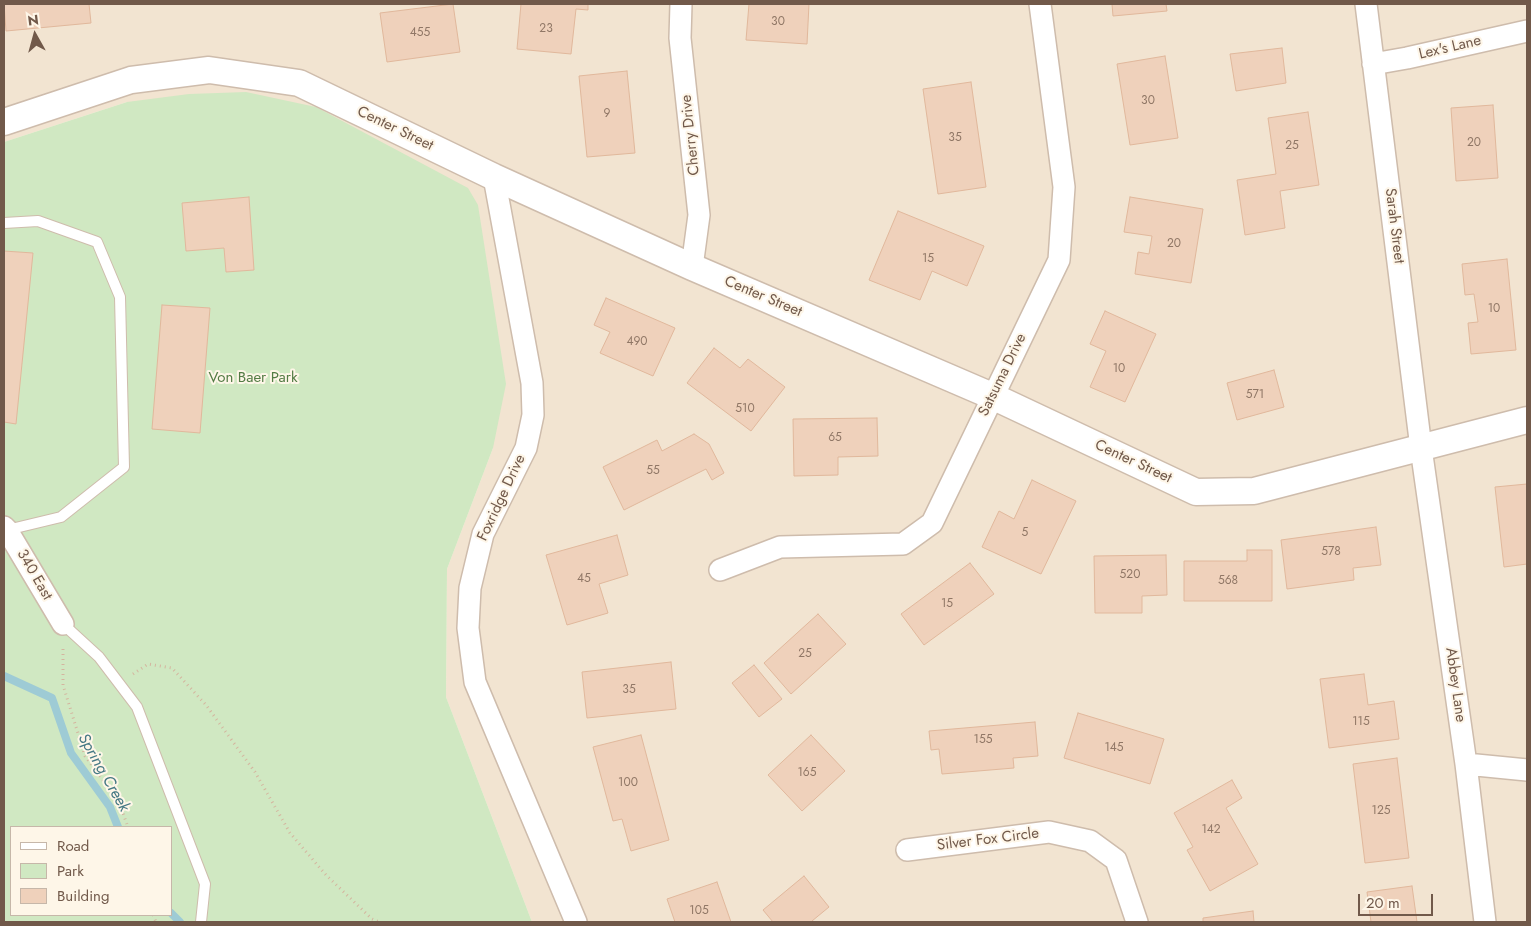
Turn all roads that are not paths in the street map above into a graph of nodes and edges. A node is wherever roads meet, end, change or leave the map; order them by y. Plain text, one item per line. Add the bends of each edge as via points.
1 (681, 4) edge
2 (1040, 4) edge
3 (1366, 4) edge
4 (1527, 31) edge
5 (1373, 64) junction
6 (4, 122) edge
7 (494, 177) junction
8 (4, 223) edge
9 (692, 267) junction
10 (992, 396) junction
11 (1527, 420) edge
12 (1421, 448) junction
13 (6, 528) edge
14 (720, 570) dead end
15 (63, 624) joint
16 (1466, 764) junction
17 (1527, 770) edge
18 (907, 850) dead end
19 (202, 921) edge
20 (576, 922) edge
21 (1137, 922) edge
22 (1485, 922) edge

1 - 9 street, Cherry Drive via 680,38 699,215
2 - 10 street, Satsuma Drive via 1064,187 1059,260
3 - 5 street, Sarah Street
4 - 5 street, Lex's Lane
5 - 12 street, Sarah Street
6 - 7 street, Center Street via 131,80 209,70 299,83
7 - 9 street, Center Street
7 - 20 street, Foxridge Drive via 532,384 533,415 526,448 483,534 470,588 468,628 475,682
8 - 13 lane via 38,221 97,242 120,297 124,467 61,517
9 - 10 street, Center Street
10 - 12 street, Center Street via 1196,492 1254,491
10 - 14 street, Satsuma Drive via 932,523 903,544 780,547
11 - 12 street, Center Street
12 - 16 street, Abbey Lane
13 - 15 street, 340 East
15 - 19 lane via 99,657 137,706 205,884
16 - 17 street
16 - 22 street, Abbey Lane
18 - 21 street, Silver Fox Circle via 1049,832 1090,841 1116,860

